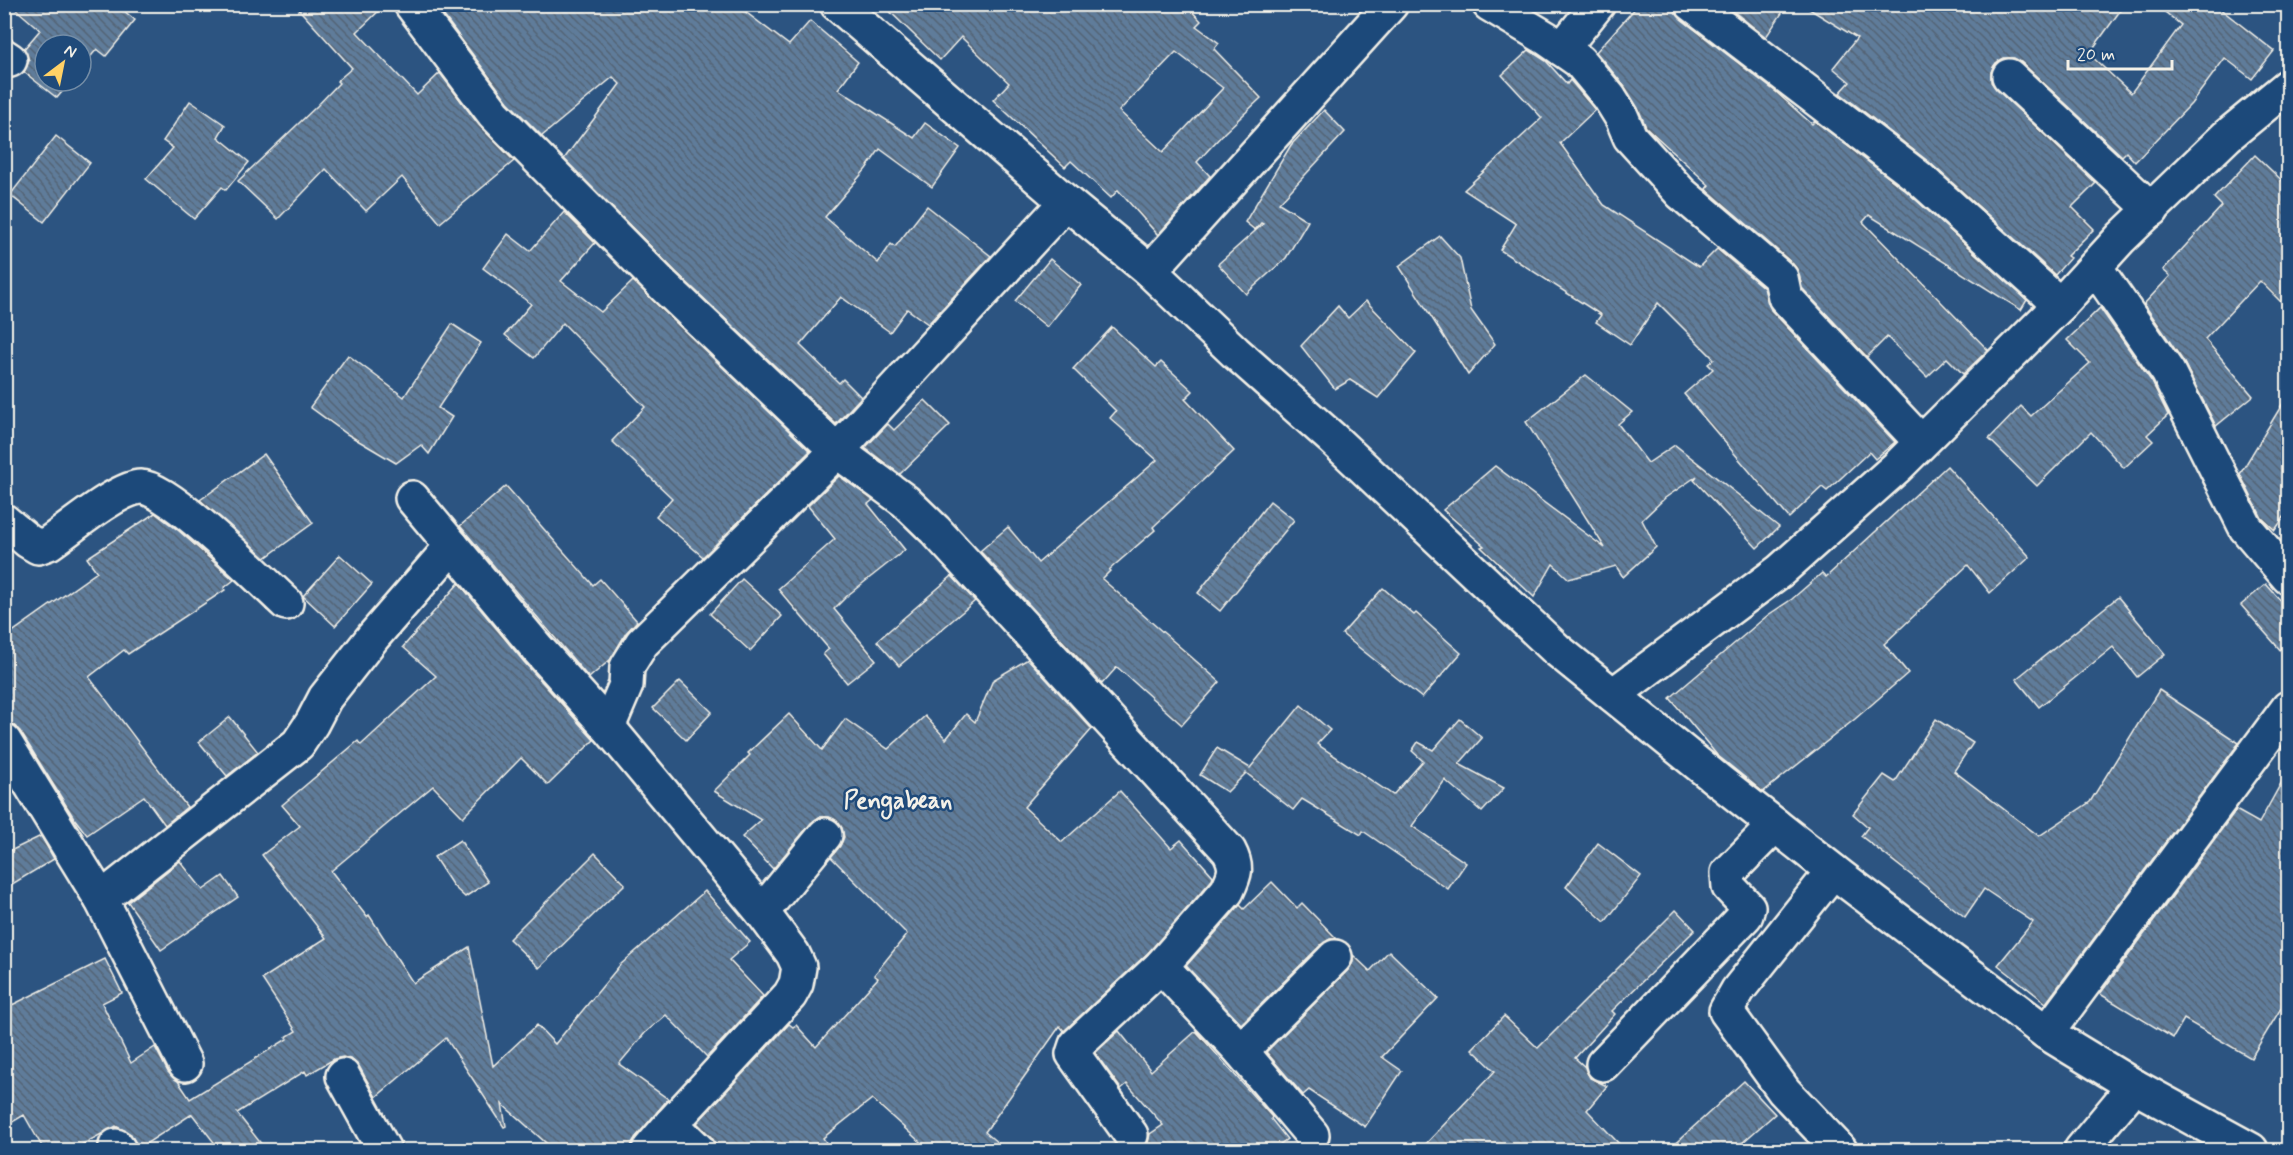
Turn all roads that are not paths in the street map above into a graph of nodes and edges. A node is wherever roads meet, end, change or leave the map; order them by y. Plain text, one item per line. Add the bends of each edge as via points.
1 (411, 4) edge
2 (837, 4) edge
3 (1391, 4) edge
4 (1489, 4) edge
5 (1598, 4) edge
6 (1692, 4) edge
7 (1562, 49) junction
8 (2009, 76) dead end
9 (2289, 86) edge
10 (1066, 202) junction
11 (2152, 210) junction
12 (2095, 267) junction
13 (1150, 271) junction
14 (2060, 305) junction
15 (1921, 442) junction
16 (837, 451) junction
17 (411, 498) dead end
18 (4, 521) edge
19 (452, 546) junction
20 (2289, 577) edge
21 (286, 603) dead end
22 (1613, 695) junction
23 (2289, 708) edge
24 (608, 727) junction
25 (4, 741) edge
26 (1775, 825) junction
27 (825, 835) dead end
28 (1833, 871) junction
29 (101, 898) junction
30 (762, 912) junction
31 (1335, 957) dead end
32 (1161, 966) junction
33 (2047, 1033) junction
34 (1241, 1051) junction
35 (185, 1064) dead end
36 (1604, 1064) dead end
37 (343, 1076) dead end
38 (2134, 1086) junction
39 (671, 1124) junction
40 (1131, 1135) dead end
41 (1312, 1135) dead end
42 (384, 1150) edge
43 (650, 1150) edge
44 (698, 1150) edge
45 (1840, 1150) edge
46 (2081, 1150) edge
47 (2251, 1150) edge

1 - 16 street via 494,114 664,286
2 - 10 street
3 - 13 street
4 - 7 street
5 - 7 street
6 - 14 street via 1917,177
7 - 15 street via 1579,61 1609,98 1629,137 1681,193 1781,278 1785,297
8 - 11 street
9 - 11 street via 2227,136
10 - 13 street
10 - 16 street
11 - 12 street
12 - 14 street
12 - 20 street via 2168,372 2246,528
13 - 22 street via 1556,649
14 - 15 street
15 - 22 street via 1780,571
16 - 24 street via 642,643 627,667 626,684
16 - 32 street via 905,501 935,530 1229,851 1236,864 1227,891
17 - 19 street
18 - 21 street via 38,547 120,494 141,486 164,494
19 - 24 street
19 - 29 street via 325,698 298,744
22 - 26 street
23 - 33 street
24 - 30 street
25 - 29 street
26 - 28 street
26 - 36 street via 1728,873 1729,887 1748,907 1746,915
27 - 30 street
28 - 33 street
28 - 45 street via 1738,990 1726,1011 1784,1091
29 - 35 street
30 - 39 street via 793,954 799,967 796,984
31 - 34 street
32 - 34 street
32 - 40 street via 1076,1045 1073,1054
33 - 38 street
34 - 41 street
37 - 42 street
38 - 46 street
38 - 47 street
39 - 43 street
39 - 44 street

